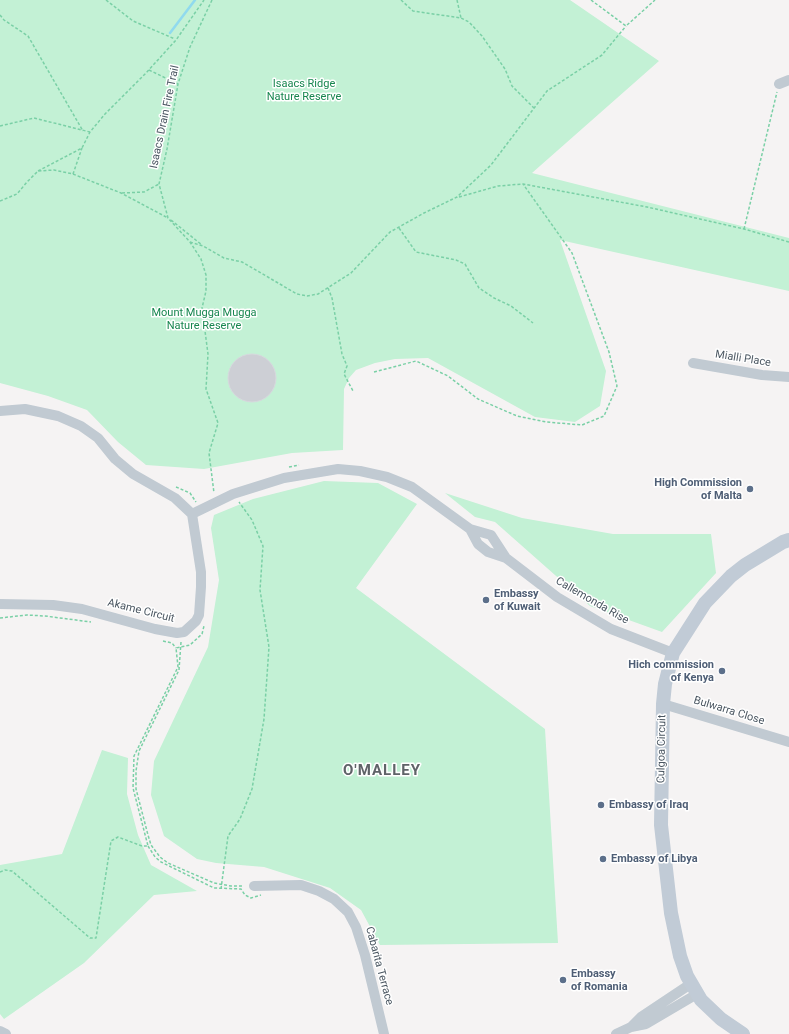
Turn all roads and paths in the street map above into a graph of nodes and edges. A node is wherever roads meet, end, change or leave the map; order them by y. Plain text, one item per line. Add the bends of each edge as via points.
1 (106, 0) edge
2 (204, 0) edge
3 (212, 0) edge
4 (401, 0) edge
5 (457, 0) edge
6 (590, 0) edge
7 (655, 0) edge
8 (0, 15) edge
9 (461, 18) junction
10 (626, 26) junction
11 (176, 40) junction
12 (149, 70) junction
13 (789, 80) edge
14 (178, 84) junction
15 (779, 84) joint
16 (534, 108) junction
17 (0, 126) edge
18 (83, 131) junction
19 (90, 132) junction
20 (82, 148) junction
21 (38, 171) junction
22 (73, 174) junction
23 (159, 184) junction
24 (523, 184) junction
25 (121, 193) junction
26 (457, 197) junction
27 (0, 201) edge
28 (168, 218) junction
29 (399, 228) junction
30 (744, 229) junction
31 (190, 242) junction
32 (789, 242) edge
33 (203, 246) junction
34 (328, 288) junction
35 (533, 323) dead end
36 (693, 363) dead end
37 (374, 372) dead end
38 (789, 377) edge
39 (354, 391) dead end
40 (0, 411) edge
41 (306, 464) dead end
42 (285, 468) dead end
43 (173, 485) dead end
44 (220, 491) dead end
45 (214, 493) junction
46 (233, 494) junction
47 (208, 496) dead end
48 (202, 499) dead end
49 (196, 509) junction
50 (470, 530) junction
51 (789, 540) edge
52 (506, 558) junction
53 (2, 606) edge
54 (0, 618) edge
55 (205, 622) dead end
56 (96, 623) dead end
57 (181, 632) junction
58 (157, 639) dead end
59 (182, 647) junction
60 (176, 648) junction
61 (673, 653) junction
62 (663, 704) junction
63 (789, 742) edge
64 (148, 846) junction
65 (0, 872) edge
66 (222, 884) junction
67 (254, 886) joint
68 (221, 889) junction
69 (264, 894) dead end
70 (694, 988) junction
71 (0, 1031) edge
72 (6, 1034) edge
73 (384, 1034) edge
74 (616, 1034) edge
75 (743, 1034) edge

1 - 11 path via 133,21
2 - 11 path
3 - 14 path, Isaacs Drain Fire Trail via 190,47
4 - 9 path via 413,11
5 - 9 path
6 - 10 path
7 - 10 path
8 - 18 path via 28,36
9 - 16 path via 469,22 482,36 505,69 512,86
10 - 16 path via 602,55 547,91
11 - 12 path
12 - 14 path
12 - 19 path
13 - 15 street
14 - 23 path, Isaacs Drain Fire Trail
15 - 30 path
16 - 26 path via 492,165
17 - 18 path via 34,118
18 - 19 path
19 - 20 path
20 - 21 path
20 - 22 path
21 - 22 path via 54,170
21 - 27 path via 17,194
22 - 25 path
23 - 25 path via 144,192
23 - 28 path, Isaacs Drain Fire Trail
24 - 26 path via 498,186
24 - 30 path via 646,207
24 - 37 path via 572,253 609,352 617,386 604,416 582,425 517,416 478,400 448,376 416,361
25 - 28 path
26 - 29 path
28 - 31 path
28 - 33 path
29 - 34 path via 390,232 351,274
29 - 35 path via 416,252 465,264 479,288 511,306
30 - 32 path
31 - 33 path
31 - 45 path via 201,260 206,280 202,308 208,354 206,389 218,423 209,453
33 - 34 path via 224,258 242,262 297,294 313,295
34 - 39 path via 342,354 347,366 344,374
36 - 38 street, Mialli Place via 762,376
40 - 49 street via 25,409 58,416 81,426 98,438 115,460 133,474
41 - 42 path
43 - 49 path via 190,493
44 - 45 path
45 - 47 path
46 - 49 street, Callemonda Rise
46 - 50 street, Callemonda Rise via 304,474 338,469 360,471 387,477 412,487
46 - 66 path via 252,520 263,546 260,590 269,647 264,720 252,789 240,819 228,836
48 - 49 path
49 - 57 street, Akame Circuit via 200,572 199,615 192,627
50 - 52 street, Callemonda Rise via 478,544 488,552
50 - 52 street, Callemonda Rise via 490,535
51 - 61 street, Culgoa Circuit via 731,576 705,603
52 - 61 street, Callemonda Rise via 557,597 611,629
53 - 57 street, Akame Circuit via 82,609 155,629
54 - 56 path via 27,615
55 - 59 path via 202,634 190,645
57 - 59 path
58 - 60 path via 172,643
59 - 60 path
59 - 66 path via 179,670 139,751 136,789 151,846 160,857 198,877
60 - 64 path via 178,667 134,756 133,788
61 - 62 street, Culgoa Circuit
62 - 63 street, Bulwarra Close
62 - 70 street, Culgoa Circuit via 661,825 671,913 680,956
64 - 65 path via 118,837 111,841 98,935 93,939 12,872
64 - 68 path via 161,862
66 - 67 path
66 - 68 path
67 - 73 street, Cabarita Terrace via 301,885 324,894 348,912 365,955
68 - 69 path via 241,889 251,898
70 - 74 street
70 - 75 street, Culgoa Circuit via 701,1000 721,1019
71 - 72 street

